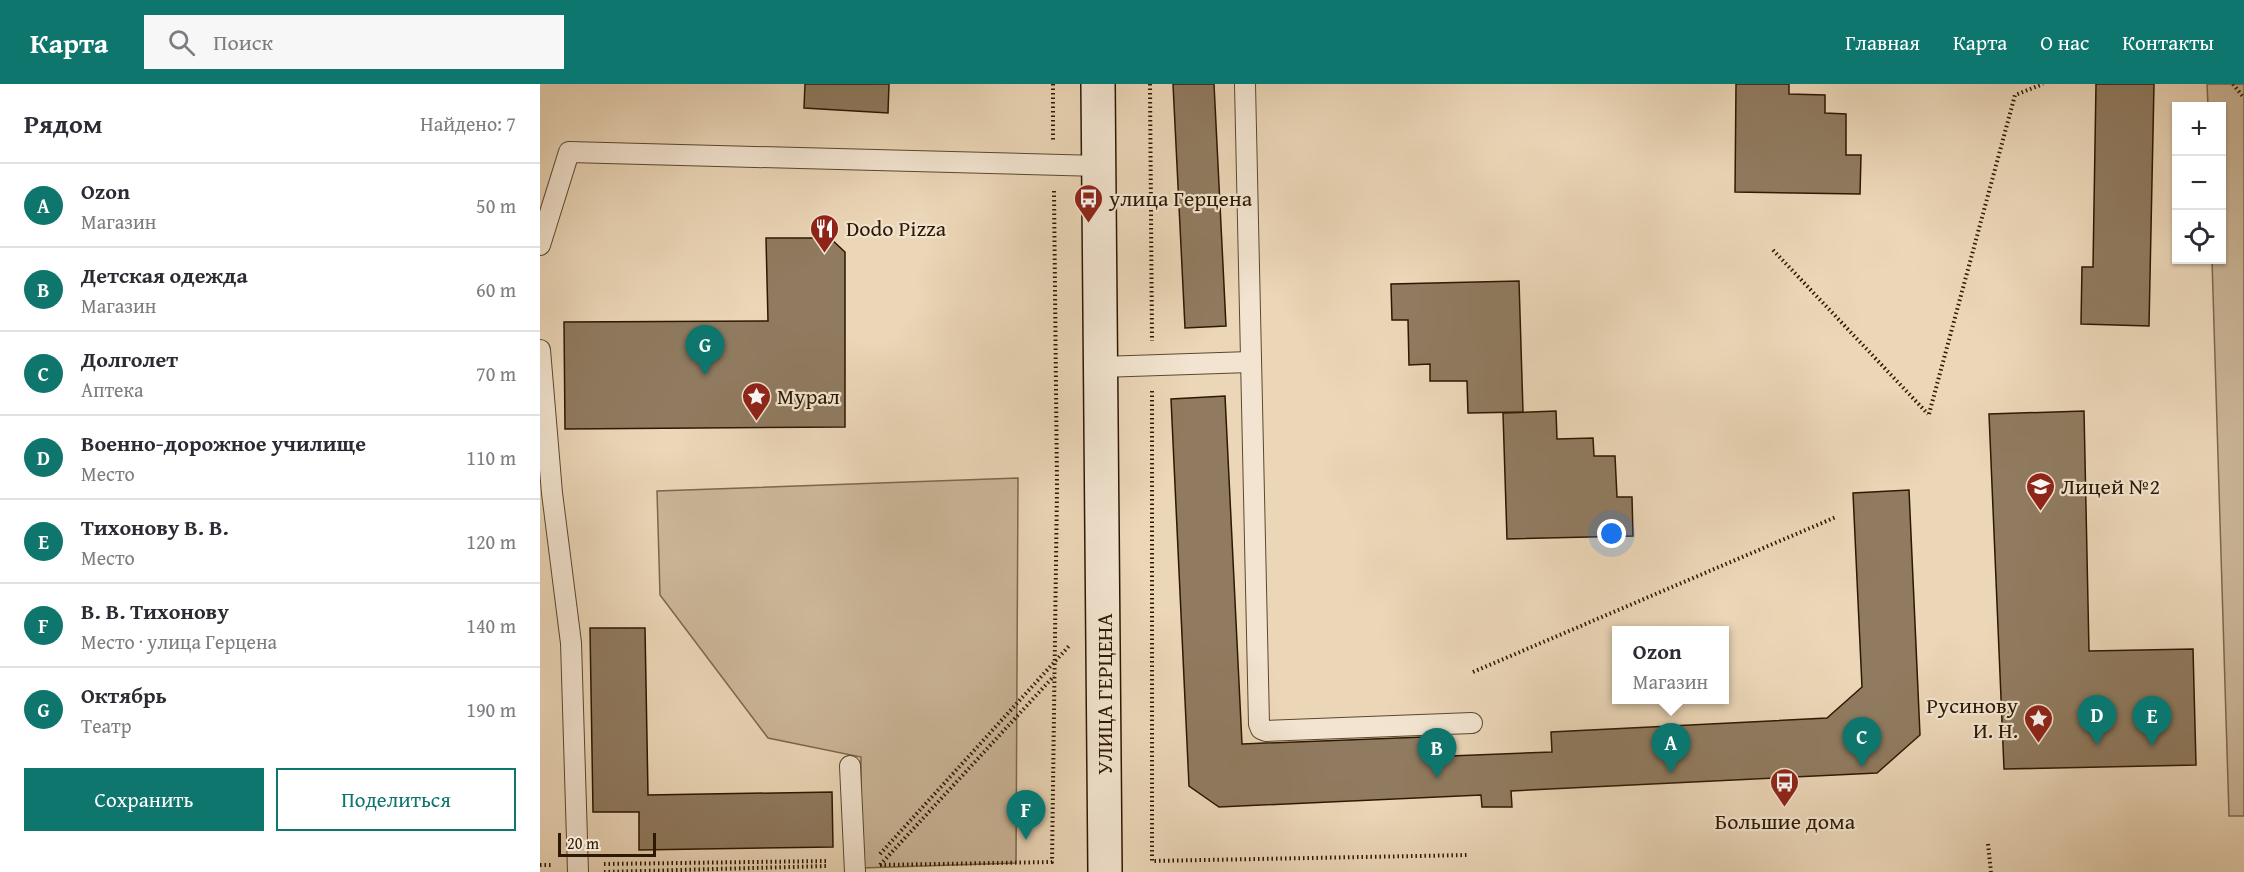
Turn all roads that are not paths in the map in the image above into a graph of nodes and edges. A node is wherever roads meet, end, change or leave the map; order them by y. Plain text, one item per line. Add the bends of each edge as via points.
1 (1098, 84) edge
2 (1245, 84) edge
3 (1099, 166) junction
4 (540, 245) edge
5 (540, 350) edge
6 (1250, 362) junction
7 (1101, 367) junction
8 (1472, 723) dead end
9 (850, 766) dead end
10 (854, 866) edge
11 (578, 868) edge
12 (1105, 872) edge

1 - 3 street, УЛИЦА ГЕРЦЕНА
2 - 6 lane
3 - 4 lane via 569,152
3 - 7 street, УЛИЦА ГЕРЦЕНА
5 - 11 lane via 552,493 571,643
6 - 7 lane
6 - 8 lane via 1261,729
7 - 12 street, УЛИЦА ГЕРЦЕНА
9 - 10 lane

